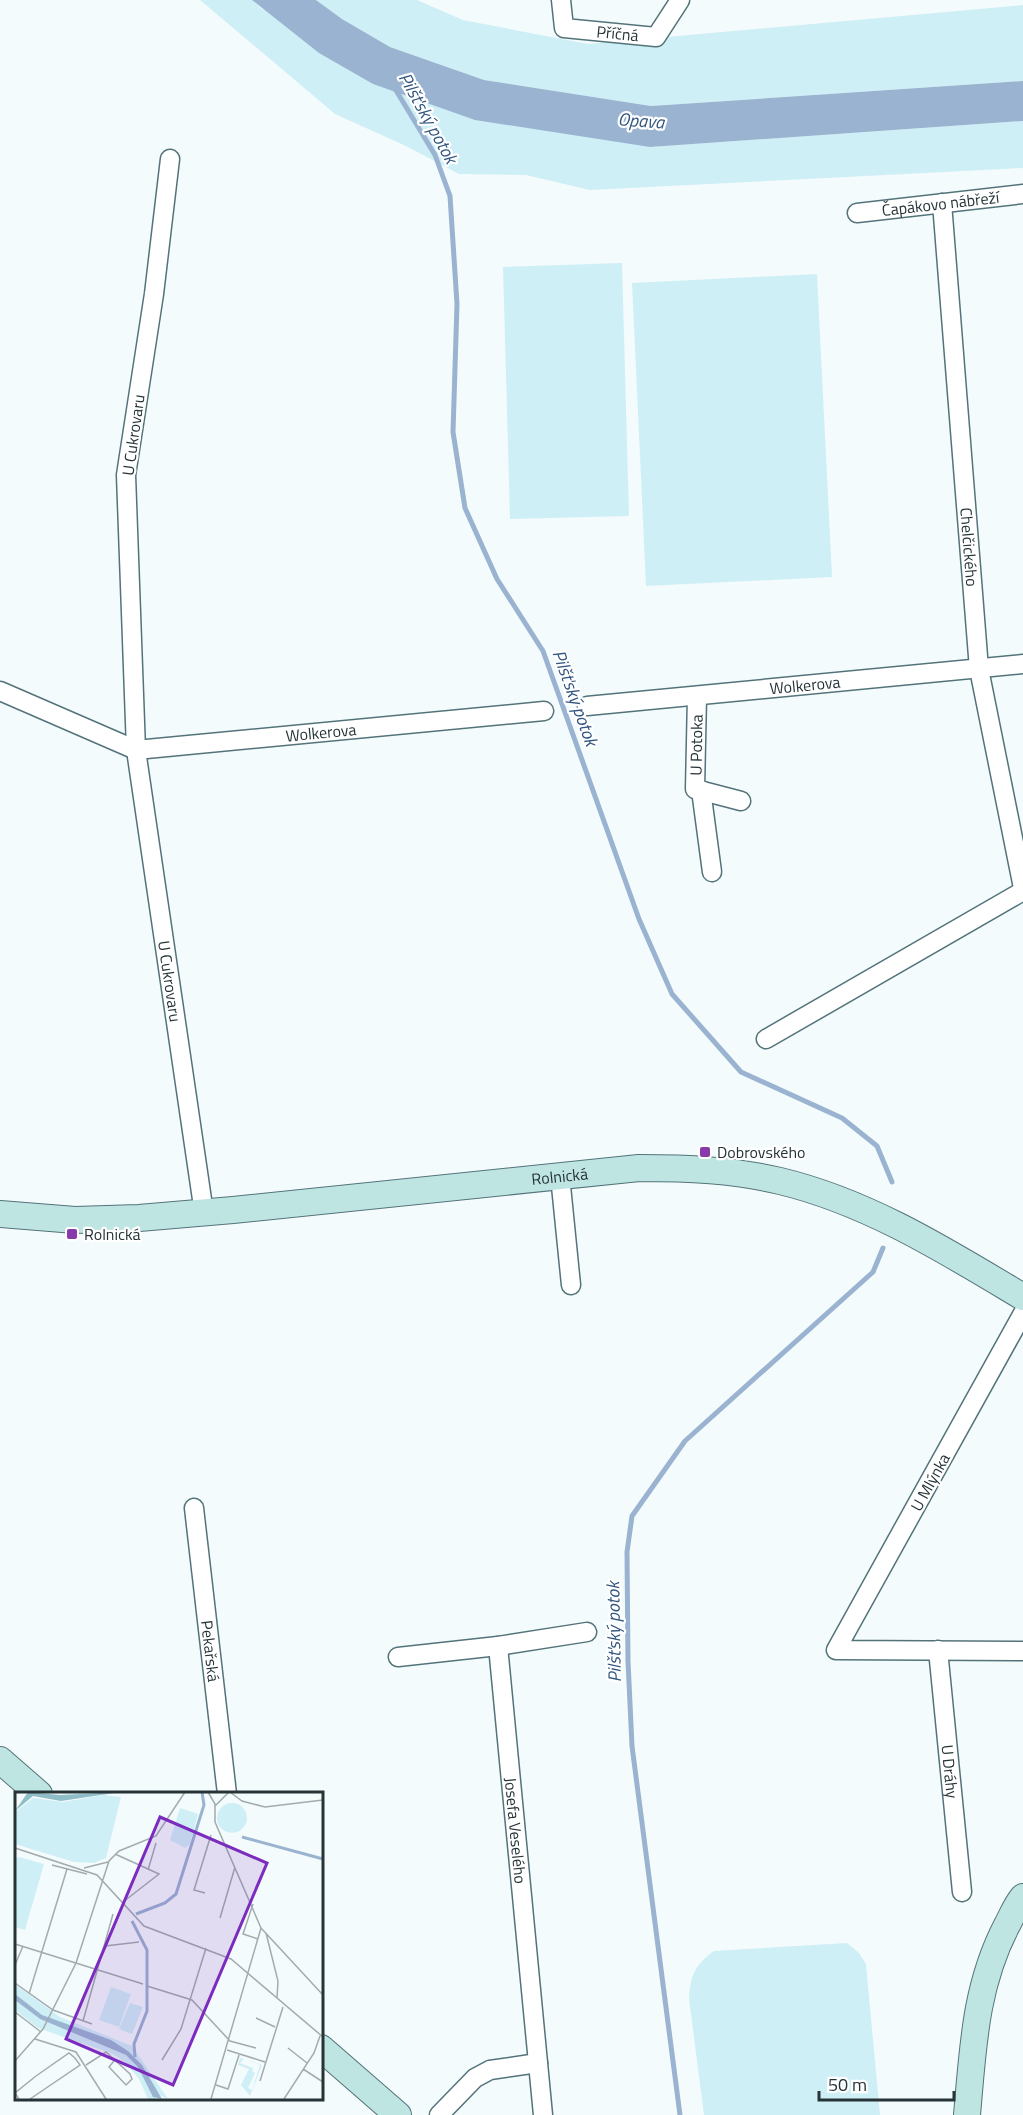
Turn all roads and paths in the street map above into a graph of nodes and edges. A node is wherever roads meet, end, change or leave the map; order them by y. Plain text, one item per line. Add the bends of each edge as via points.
1 (561, 0) edge
2 (680, 0) edge
3 (170, 159) dead end
4 (1023, 194) edge
5 (942, 202) junction
6 (858, 213) dead end
7 (1023, 664) edge
8 (979, 669) junction
9 (0, 691) edge
10 (697, 696) junction
11 (587, 706) dead end
12 (544, 711) dead end
13 (136, 750) junction
14 (701, 790) junction
15 (741, 801) dead end
16 (711, 872) dead end
17 (1023, 889) edge
18 (766, 1039) dead end
19 (560, 1176) junction
20 (204, 1213) junction
21 (0, 1214) edge
22 (571, 1285) dead end
23 (1023, 1297) edge
24 (1023, 1313) edge
25 (194, 1508) dead end
26 (587, 1632) dead end
27 (498, 1646) junction
28 (938, 1650) junction
29 (1023, 1651) edge
30 (398, 1658) dead end
31 (0, 1760) edge
32 (37, 1792) edge
33 (227, 1792) edge
34 (962, 1892) dead end
35 (1023, 1897) edge
36 (322, 2049) edge
37 (538, 2063) junction
38 (398, 2115) edge
39 (440, 2115) edge
40 (543, 2115) edge
41 (967, 2115) edge

1 - 2 street, Příčná via 564,28 656,37
3 - 13 street, U Cukrovaru via 126,475
4 - 5 street, Čapákovo nábřeží
5 - 6 street, Čapákovo nábřeží
5 - 8 street, Chelčického
7 - 8 street, Wolkerova
8 - 10 street, Wolkerova
8 - 17 street, Chelčického
9 - 13 street
10 - 11 street, Wolkerova
10 - 14 street, U Potoka via 695,789
12 - 13 street, Wolkerova
13 - 20 street, U Cukrovaru
14 - 15 street, U Potoka
14 - 16 street, U Potoka
17 - 18 street
19 - 20 street, Rolnická
19 - 22 street
19 - 23 street, Rolnická via 639,1168 693,1168 799,1186 894,1224
20 - 21 street, Rolnická via 75,1220
24 - 28 street, U Mlýnka via 836,1650
25 - 33 street, Pekařská
26 - 27 street
27 - 30 street
27 - 37 street, Josefa Veselého
28 - 29 street
28 - 34 street, U Dráhy
31 - 32 street
35 - 41 street via 994,1950 984,1983 974,2028
36 - 38 street
37 - 39 street via 490,2070 474,2078
37 - 40 street, Josefa Veselého

